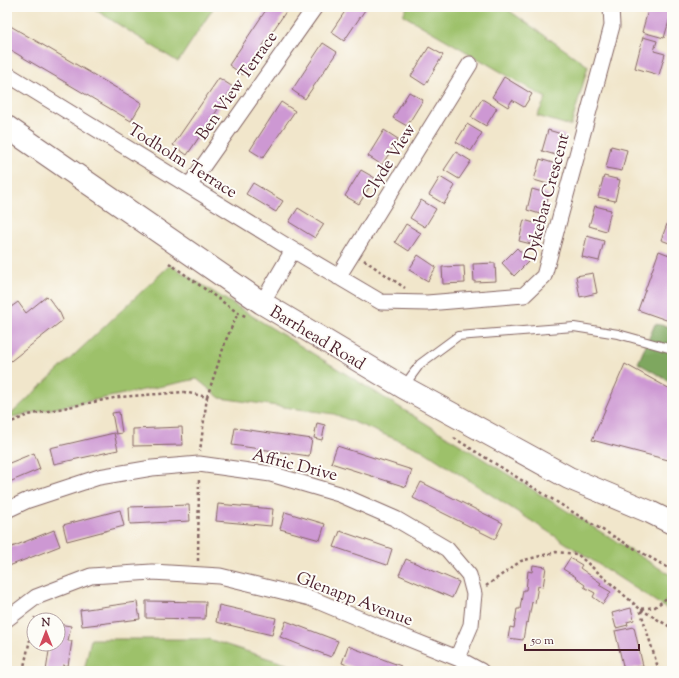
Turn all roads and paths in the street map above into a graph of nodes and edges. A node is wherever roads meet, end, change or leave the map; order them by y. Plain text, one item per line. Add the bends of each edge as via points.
1 (315, 7) edge
2 (611, 7) edge
3 (470, 64) dead end
4 (7, 74) edge
5 (7, 127) edge
6 (189, 186) junction
7 (293, 250) junction
8 (354, 253) junction
9 (338, 277) junction
10 (427, 303) junction
11 (256, 311) junction
12 (672, 349) edge
13 (403, 387) junction
14 (207, 396) junction
15 (7, 424) edge
16 (454, 438) dead end
17 (199, 464) junction
18 (7, 510) edge
19 (650, 512) junction
20 (672, 518) edge
21 (672, 523) edge
22 (672, 570) edge
23 (198, 575) junction
24 (474, 594) junction
25 (672, 594) edge
26 (31, 600) junction
27 (640, 609) junction
28 (7, 619) edge
29 (672, 628) edge
30 (457, 658) junction
31 (23, 671) edge
32 (480, 671) edge
33 (659, 671) edge

1 - 6 street, Ben View Terrace
2 - 10 street, Dykebar Crescent via 612,26 544,276 524,295
3 - 8 street, Clyde View
4 - 6 street, Todholm Terrace
5 - 11 main road, Barrhead Road
6 - 7 street, Todholm Terrace
7 - 9 street, Todholm Terrace
7 - 11 street
8 - 9 street, Clyde View
8 - 10 path
9 - 10 street, Dykebar Crescent via 381,302
11 - 13 main road, Barrhead Road
11 - 14 path via 238,313
12 - 13 lane via 618,334 574,327 458,336 420,364
13 - 19 main road, Barrhead Road via 569,478
14 - 15 path via 184,392 119,397 28,415
14 - 17 path
16 - 22 path via 592,524
17 - 18 street, Affric Drive via 152,468 99,477
17 - 23 path
17 - 24 street, Affric Drive via 271,474 339,494 396,519 447,550 469,575
19 - 20 main road, Barrhead Road
19 - 21 main road, Barrhead Road
23 - 26 street, Glenapp Avenue via 152,572 91,576
23 - 30 street, Glenapp Avenue via 220,576 310,598
24 - 27 path via 521,561 556,552 577,554
24 - 30 street, Affric Drive via 471,625
25 - 27 path via 655,607
26 - 28 street, Glenapp Avenue
26 - 31 path via 35,616
27 - 29 path
27 - 33 path
30 - 32 street, Glenapp Avenue

